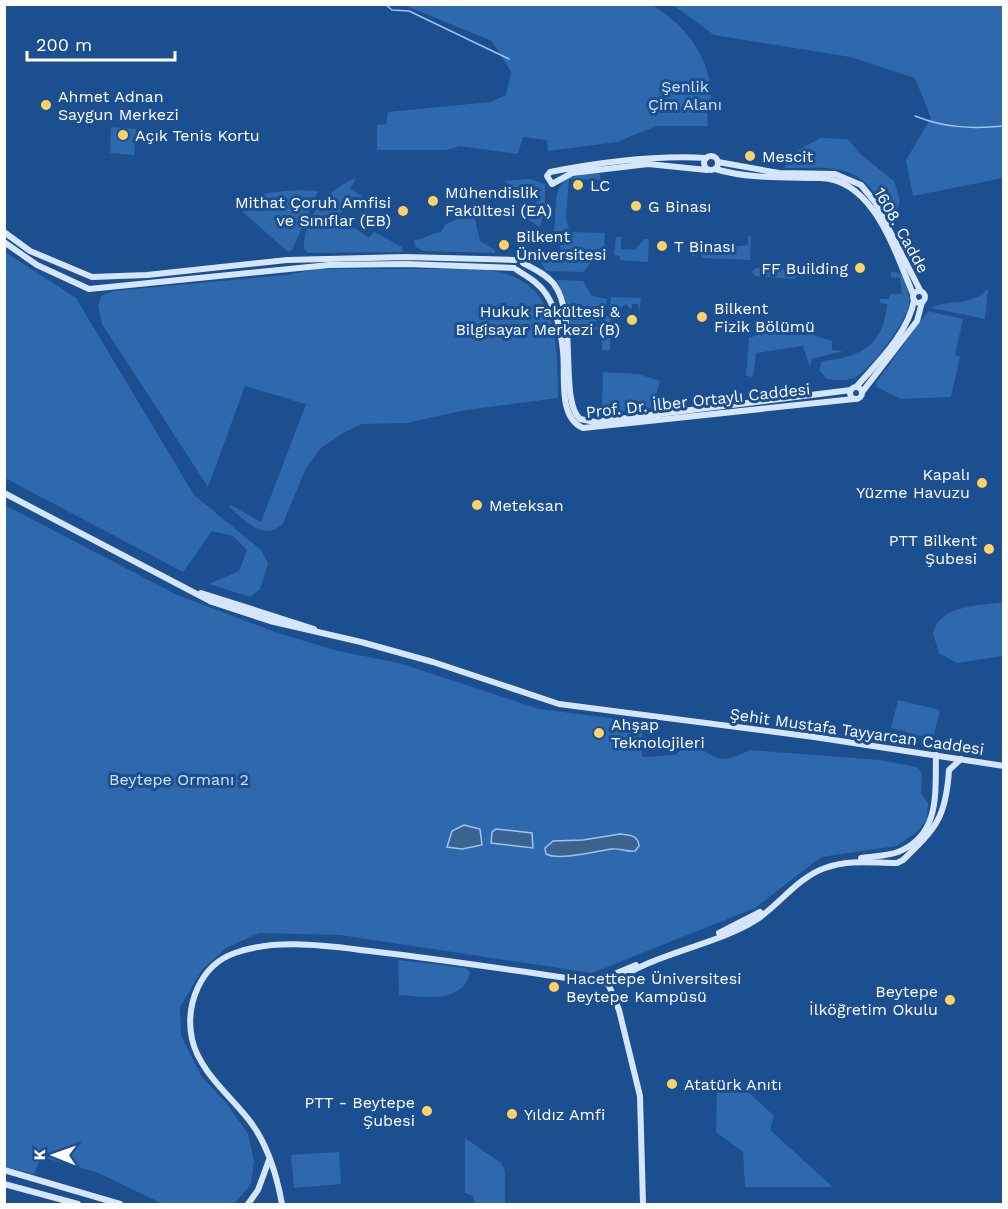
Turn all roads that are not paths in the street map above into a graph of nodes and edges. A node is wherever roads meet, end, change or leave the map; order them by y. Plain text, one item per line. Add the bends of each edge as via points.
1 (706, 158) junction
2 (718, 162) junction
3 (715, 169) junction
4 (707, 170) junction
5 (555, 171) junction
6 (560, 179) junction
7 (4, 232) edge
8 (4, 242) edge
9 (289, 260) junction
10 (406, 260) junction
11 (515, 260) junction
12 (450, 261) junction
13 (523, 263) junction
14 (516, 269) junction
15 (290, 270) junction
16 (84, 275) junction
17 (92, 277) junction
18 (80, 287) junction
19 (93, 289) junction
20 (916, 295) junction
21 (922, 302) junction
22 (860, 388) junction
23 (850, 390) junction
24 (854, 399) junction
25 (4, 493) edge
26 (940, 756) junction
27 (961, 759) junction
28 (1004, 766) edge
29 (949, 771) junction
30 (608, 983) junction
31 (269, 1159) junction
32 (4, 1170) edge
33 (4, 1184) edge
34 (78, 1204) edge
35 (120, 1204) edge
36 (248, 1204) edge
37 (282, 1204) edge
38 (643, 1204) edge

1 - 2 street, 1608. Cadde via 712,156
1 - 4 street
1 - 5 street, 1608. Cadde via 648,157
2 - 3 street
2 - 20 street, 1608. Cadde via 779,173 835,174 861,184 875,202
3 - 4 street, 1608. Cadde
3 - 20 street, 1608. Cadde via 779,179 833,180 854,188 872,207
4 - 6 street, 1608. Cadde via 657,163 572,173
5 - 6 street
5 - 6 street via 550,172 548,180 552,184
7 - 16 street, Prof. Dr. İlber Ortaylı Caddesi via 30,251
8 - 18 street, Prof. Dr. İlber Ortaylı Caddesi
9 - 10 street, Prof. Dr. İlber Ortaylı Caddesi
9 - 15 street via 283,265
9 - 17 street, Prof. Dr. İlber Ortaylı Caddesi
10 - 12 street, Prof. Dr. İlber Ortaylı Caddesi
10 - 15 street, Prof. Dr. İlber Ortaylı Caddesi
11 - 12 street, Prof. Dr. İlber Ortaylı Caddesi
11 - 13 street, Prof. Dr. İlber Ortaylı Caddesi
11 - 14 street
12 - 14 street, Prof. Dr. İlber Ortaylı Caddesi
13 - 14 street via 522,268
13 - 23 street, Prof. Dr. İlber Ortaylı Caddesi via 548,279 558,292 569,346 572,405 580,419 595,422
14 - 24 street, Prof. Dr. İlber Ortaylı Caddesi via 540,287 554,311 564,352 567,410 573,422 583,428
15 - 19 street, Prof. Dr. İlber Ortaylı Caddesi
16 - 17 street, Prof. Dr. İlber Ortaylı Caddesi
16 - 18 street
17 - 19 street
18 - 19 street, Prof. Dr. İlber Ortaylı Caddesi
20 - 21 street, 1608. Cadde
20 - 21 street, 1608. Cadde via 924,294
20 - 22 street, Prof. Dr. İlber Ortaylı Caddesi via 904,327
21 - 22 street, Prof. Dr. İlber Ortaylı Caddesi via 917,321
22 - 23 street, Prof. Dr. İlber Ortaylı Caddesi
22 - 24 street, Prof. Dr. İlber Ortaylı Caddesi via 861,397
23 - 24 street
25 - 26 street, Şehit Mustafa Tayyarcan Caddesi via 195,592 566,706
26 - 27 street, Şehit Mustafa Tayyarcan Caddesi
26 - 29 street
26 - 30 street via 931,820 918,838 900,851 817,867 749,919 612,975
27 - 28 street, Şehit Mustafa Tayyarcan Caddesi
27 - 29 street
29 - 30 street via 945,801 936,826 903,860 824,868 754,921
30 - 31 street via 322,946 269,946 223,958 206,974 193,998 192,1039 199,1056 259,1136
30 - 38 street via 617,1003 640,1096
31 - 36 street via 258,1190
31 - 37 street
32 - 35 street
33 - 34 street

